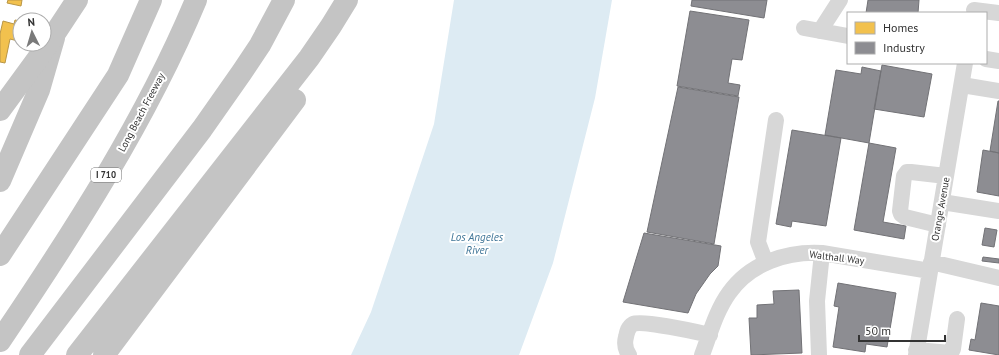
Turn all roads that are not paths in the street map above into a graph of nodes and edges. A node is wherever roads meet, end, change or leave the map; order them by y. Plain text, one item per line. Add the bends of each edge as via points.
1 (64, 0) edge
2 (77, 0) edge
3 (151, 0) edge
4 (196, 0) edge
5 (284, 0) edge
6 (347, 0) edge
7 (362, 0) edge
8 (840, 0) edge
9 (975, 8) edge
10 (999, 13) edge
11 (804, 28) dead end
12 (820, 31) junction
13 (847, 36) edge
14 (987, 59) edge
15 (999, 61) edge
16 (965, 64) edge
17 (962, 85) junction
18 (999, 91) edge
19 (0, 110) edge
20 (776, 120) dead end
21 (946, 176) junction
22 (0, 181) edge
23 (942, 202) junction
24 (999, 211) edge
25 (938, 226) junction
26 (822, 253) junction
27 (0, 255) edge
28 (766, 263) junction
29 (930, 266) junction
30 (999, 278) edge
31 (958, 319) dead end
32 (710, 335) junction
33 (0, 341) edge
34 (916, 352) edge
35 (705, 354) edge
36 (30, 355) edge
37 (76, 355) edge
38 (104, 355) edge
39 (629, 355) edge
40 (819, 355) edge

1 - 22 highway via 39,90
2 - 19 highway, bridge
3 - 27 highway via 118,75
4 - 33 highway, Long Beach Freeway / I 710 via 162,73 126,141 88,206
5 - 36 highway via 260,45 202,129
6 - 37 highway via 309,58
7 - 38 highway via 315,73
8 - 12 street
9 - 10 street
11 - 12 street
12 - 13 street
14 - 15 street
16 - 17 street, Orange Avenue
17 - 18 street
17 - 21 street, Orange Avenue
20 - 28 street via 758,242
21 - 23 street, Orange Avenue
21 - 25 street via 907,172 904,176 901,214
23 - 24 street
23 - 25 street, Orange Avenue
25 - 29 street, Orange Avenue
26 - 28 street, Walthall Way via 796,254
26 - 29 street, Walthall Way
26 - 40 street via 817,301
28 - 32 street, Walthall Way via 736,284 725,301
29 - 30 street, Walthall Way
29 - 34 street, Orange Avenue
31 - 34 street via 951,353
32 - 35 street, Walthall Way
32 - 39 street via 648,323 635,324 628,329 625,340

